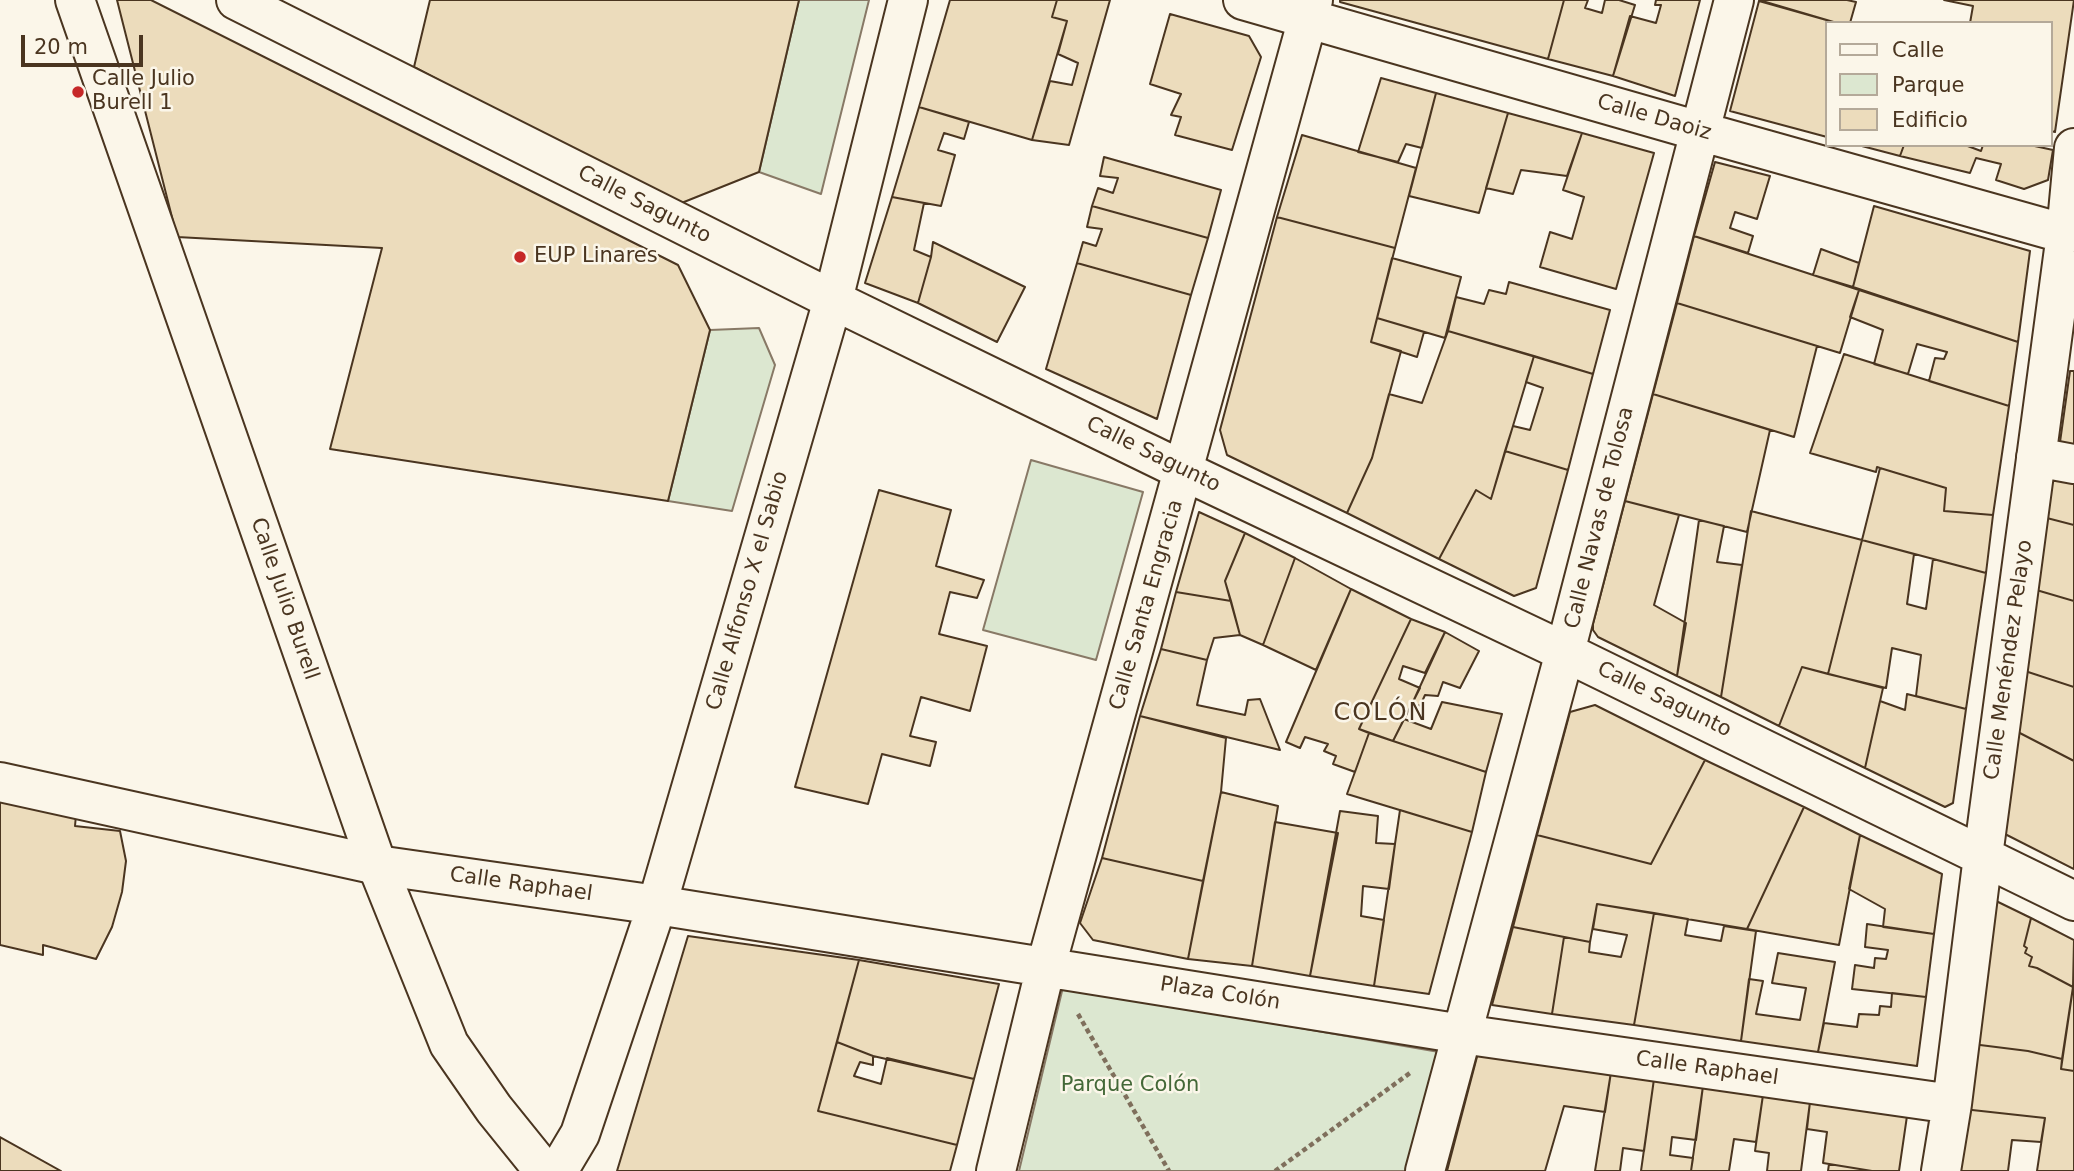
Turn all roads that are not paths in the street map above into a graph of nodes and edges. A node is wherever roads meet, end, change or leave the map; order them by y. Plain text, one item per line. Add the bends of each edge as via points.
1 (75, 0) edge
2 (236, 0) edge
3 (908, 0) edge
4 (1243, 0) edge
5 (1734, 0) edge
6 (1311, 9) edge
7 (1699, 131) junction
8 (2074, 148) edge
9 (2066, 234) junction
10 (833, 300) junction
11 (2036, 457) junction
12 (2074, 464) edge
13 (1184, 471) junction
14 (1565, 652) junction
15 (0, 782) edge
16 (1983, 856) junction
17 (377, 865) junction
18 (2074, 901) edge
19 (657, 905) junction
20 (1046, 966) junction
21 (1462, 1034) junction
22 (1952, 1104) junction
23 (544, 1171) edge
24 (558, 1171) edge
25 (996, 1171) edge
26 (1425, 1171) edge
27 (1941, 1171) edge

1 - 17 street, Calle Julio Burell
2 - 10 street, Calle Sagunto
3 - 10 street, Calle Alfonso X el Sabio
4 - 6 street, Calle Daoiz
5 - 7 street, Calle Navas de Tolosa
6 - 7 street, Calle Daoiz
6 - 13 street, Calle Santa Engracia
7 - 9 street, Calle Daoiz
7 - 14 street, Calle Navas de Tolosa
8 - 9 street, Calle Menéndez Pelayo
9 - 11 street, Calle Menéndez Pelayo
10 - 13 street, Calle Sagunto
10 - 19 street, Calle Alfonso X el Sabio
11 - 12 street
11 - 16 street, Calle Menéndez Pelayo
13 - 14 street, Calle Sagunto
13 - 20 street, Calle Santa Engracia
14 - 16 street, Calle Sagunto
14 - 21 street, Calle Navas de Tolosa
15 - 17 street, Calle Raphael
16 - 18 street, Calle Sagunto
16 - 22 street, Calle Menéndez Pelayo
17 - 19 street, Calle Raphael
17 - 23 street, Calle Julio Burell via 449,1044
19 - 20 street, Calle Raphael
19 - 24 street, Calle Alfonso X el Sabio via 580,1135
20 - 21 street, Plaza Colón
20 - 25 street
21 - 22 street, Calle Raphael
21 - 26 street
22 - 27 street, Calle Menéndez Pelayo

